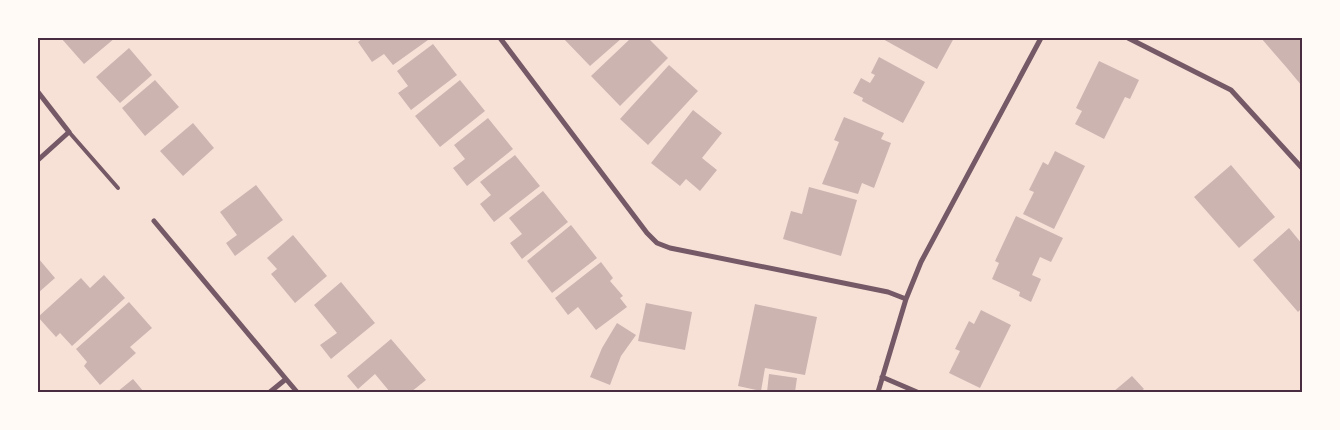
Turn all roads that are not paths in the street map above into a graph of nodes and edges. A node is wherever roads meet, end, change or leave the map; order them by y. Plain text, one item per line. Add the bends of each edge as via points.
1 (500, 38) edge
2 (1041, 38) edge
3 (1128, 38) edge
4 (38, 92) edge
5 (69, 132) junction
6 (38, 160) edge
7 (1302, 168) edge
8 (118, 188) dead end
9 (154, 221) dead end
10 (906, 299) junction
11 (882, 377) junction
12 (286, 380) junction
13 (270, 392) edge
14 (297, 392) edge
15 (878, 392) edge
16 (917, 392) edge

1 - 10 street via 657,243 888,292
2 - 10 street via 930,245
3 - 7 street via 1231,90
4 - 5 street
5 - 6 street
5 - 8 lane
9 - 12 street
10 - 11 street
11 - 15 street
11 - 16 street
12 - 13 street
12 - 14 street

